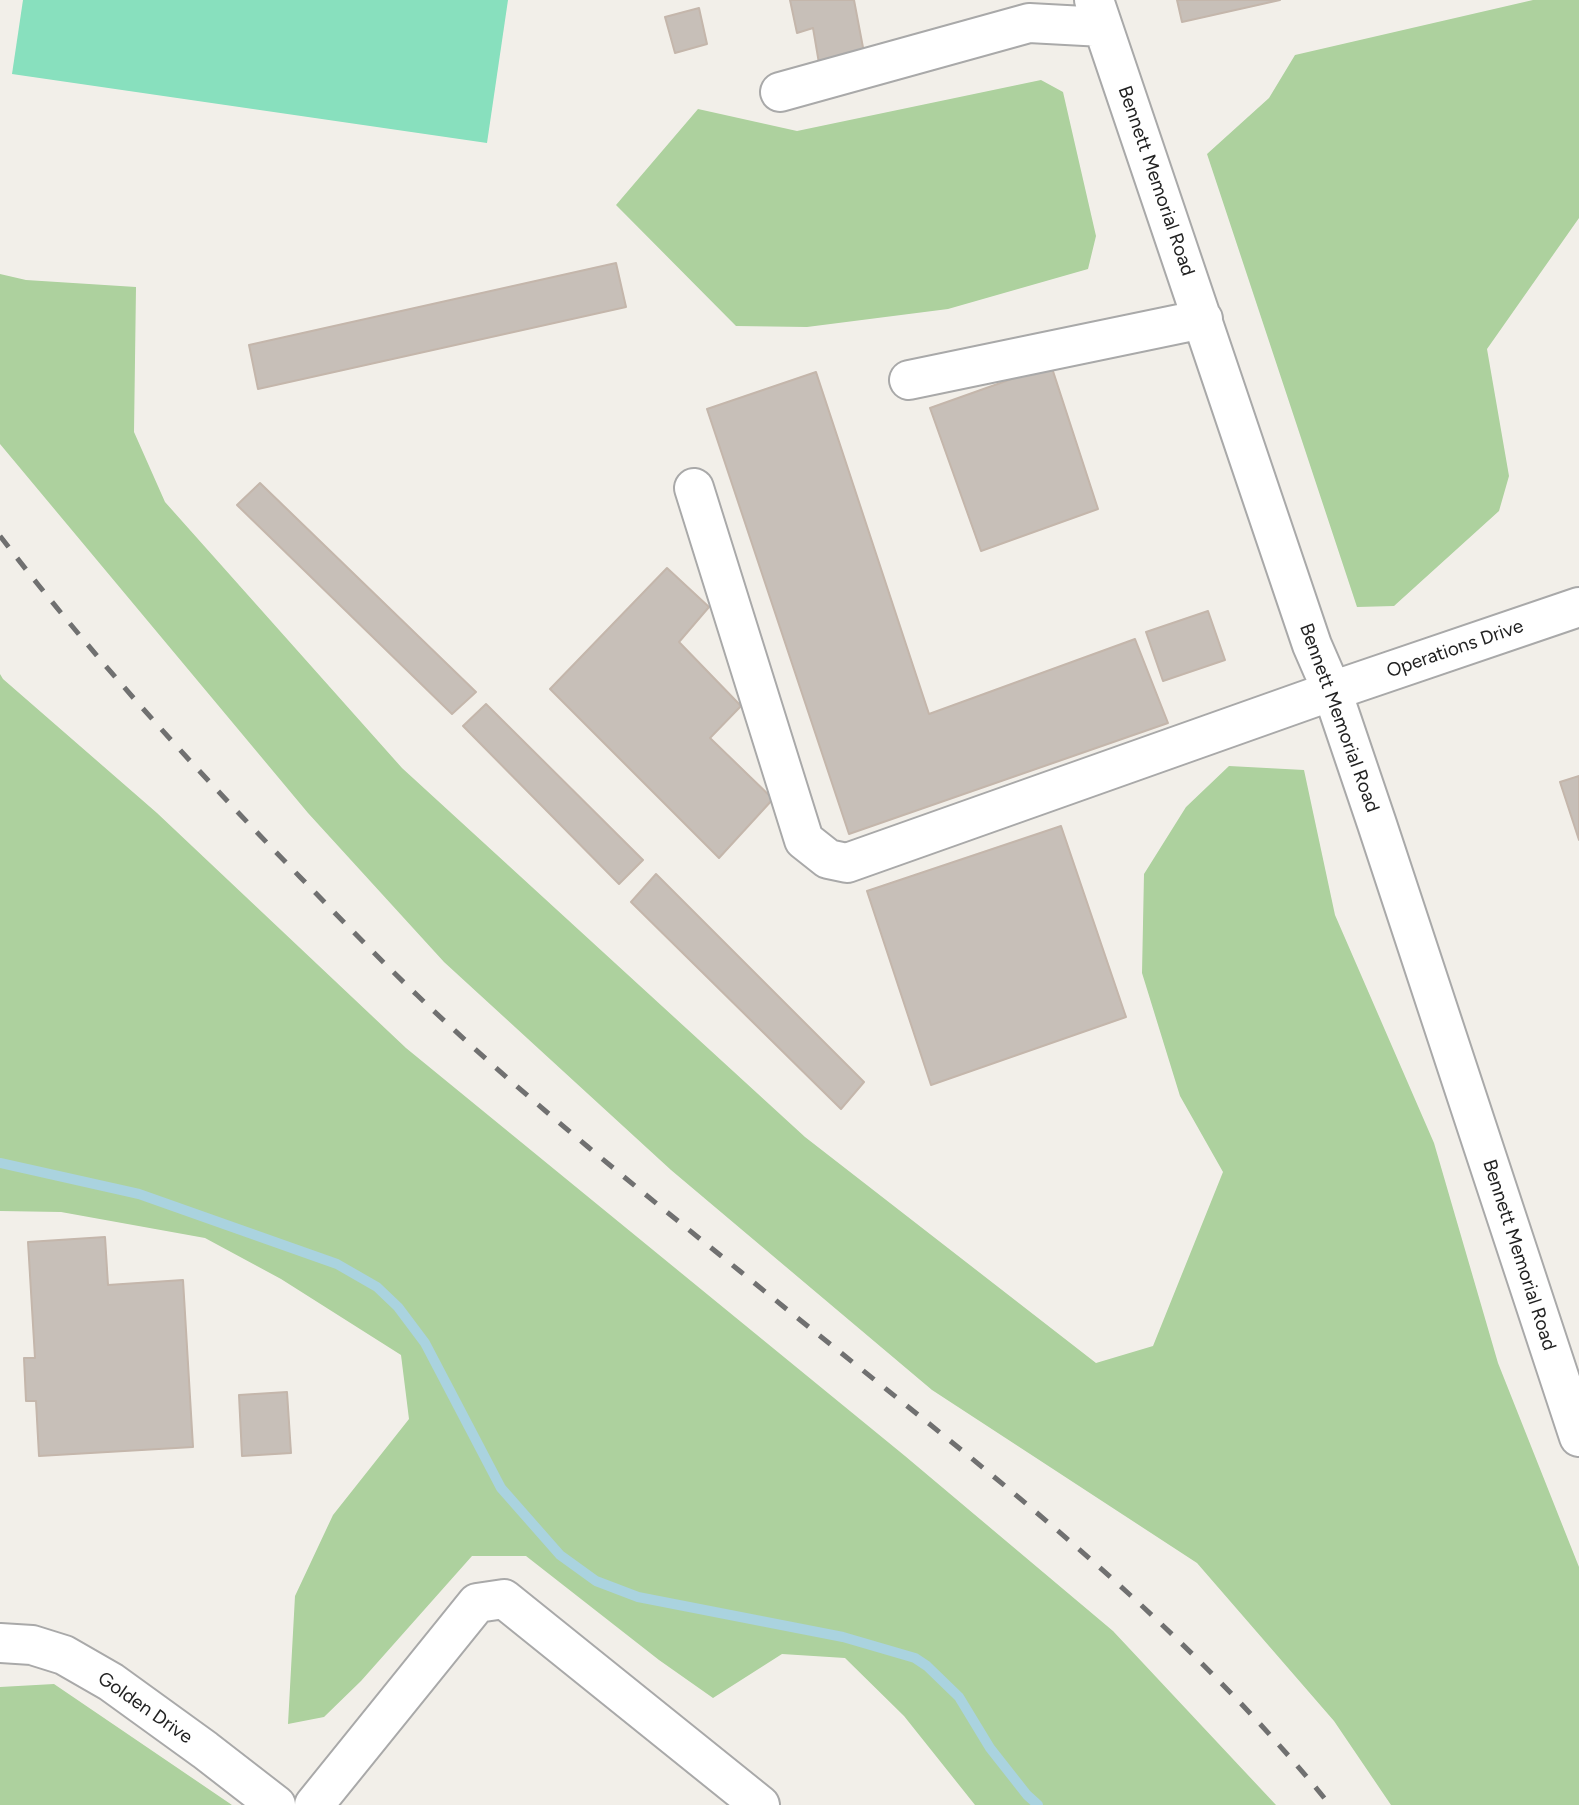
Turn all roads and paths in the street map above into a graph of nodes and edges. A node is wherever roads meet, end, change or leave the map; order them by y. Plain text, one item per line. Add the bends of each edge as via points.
1 (1098, 13) edge
2 (780, 92) dead end
3 (1203, 319) junction
4 (909, 380) dead end
5 (694, 488) dead end
6 (1579, 607) edge
7 (1332, 691) junction
8 (1579, 1437) edge
9 (0, 1643) edge
10 (276, 1805) edge
11 (314, 1805) edge
12 (760, 1805) edge

1 - 2 street via 1029,23
1 - 3 street, Bennett Memorial Road
3 - 4 street
3 - 7 street, Bennett Memorial Road via 1312,645
5 - 7 street, Operations Drive via 804,840 828,859 847,863
6 - 7 street, Operations Drive
7 - 8 street, Bennett Memorial Road
9 - 10 street, Golden Drive via 32,1645 64,1655 111,1682
11 - 12 street via 477,1603 504,1599

